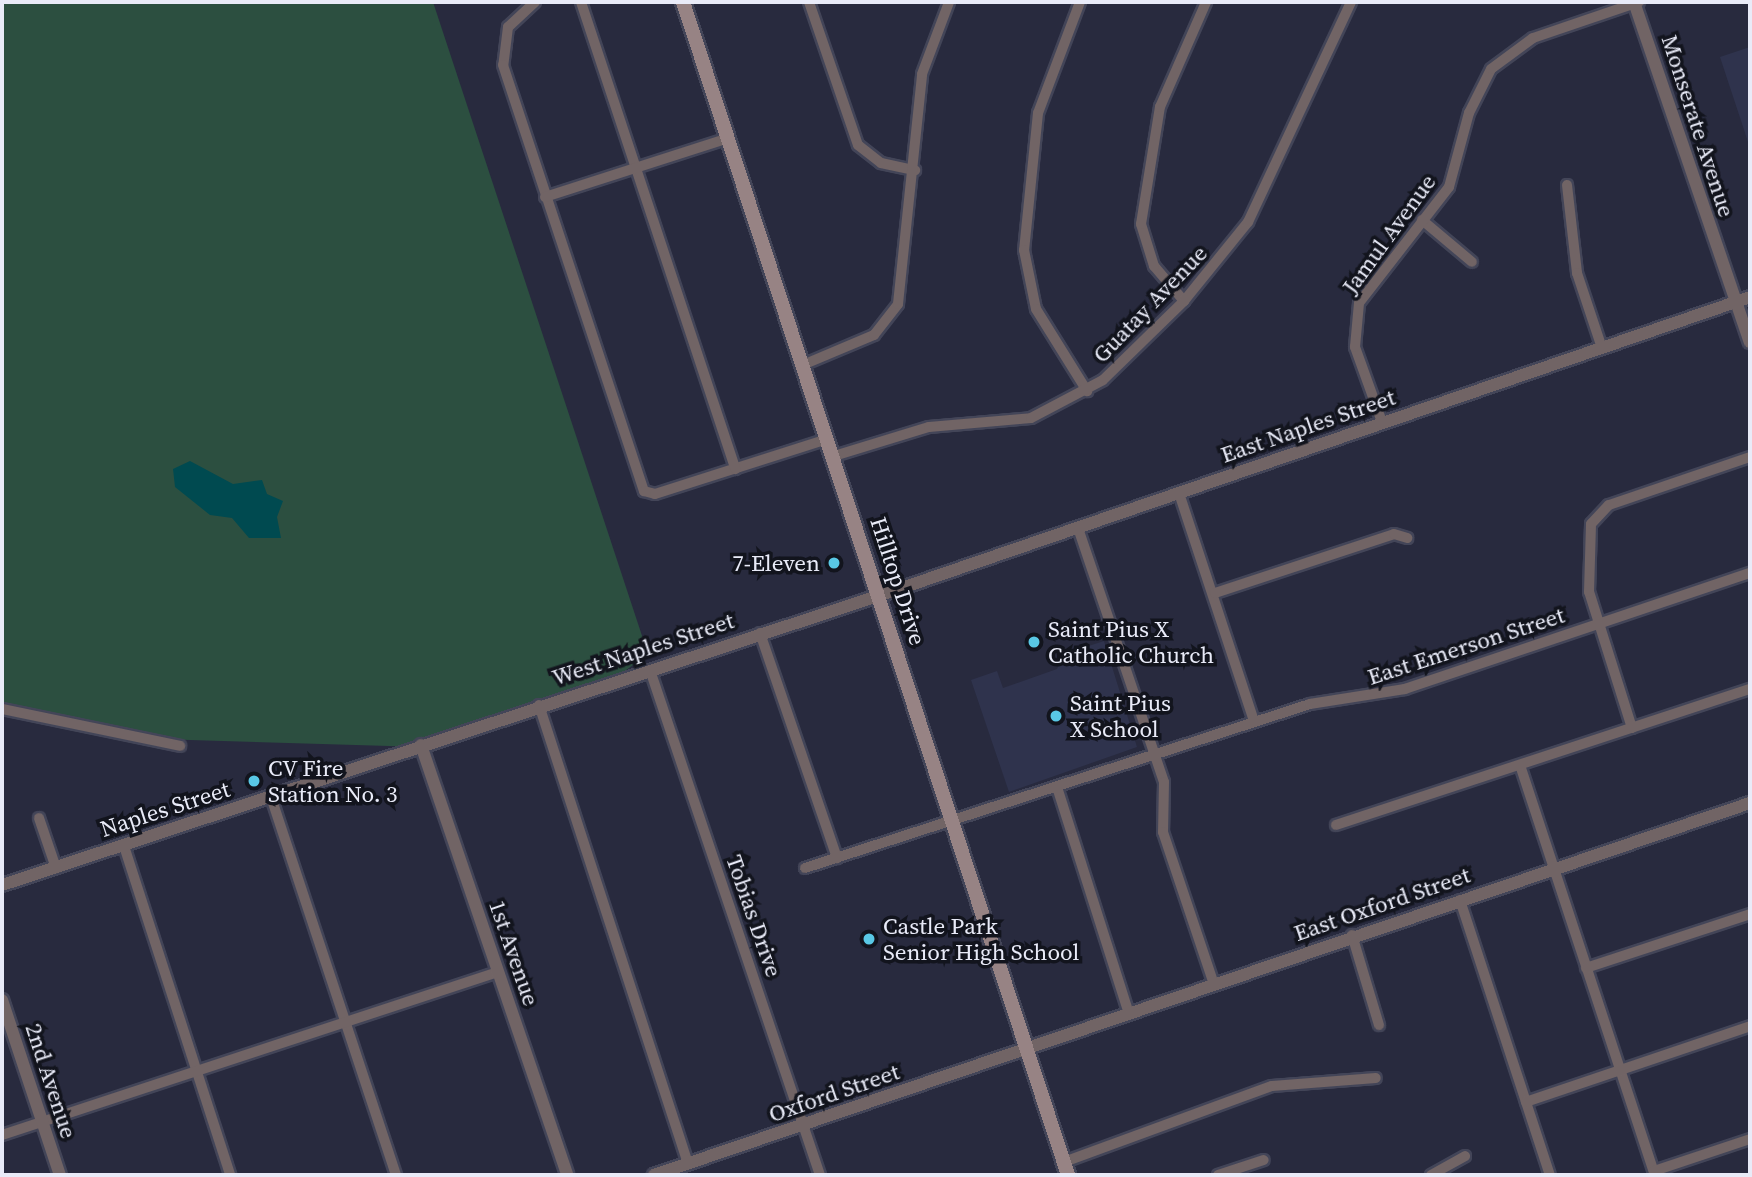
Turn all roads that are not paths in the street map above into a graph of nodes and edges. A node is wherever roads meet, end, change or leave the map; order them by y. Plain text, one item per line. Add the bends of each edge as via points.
1 (535, 2) edge
2 (580, 2) edge
3 (683, 2) edge
4 (809, 2) edge
5 (949, 2) edge
6 (1080, 2) edge
7 (1206, 2) edge
8 (1351, 2) edge
9 (1636, 2) edge
10 (729, 138) junction
11 (635, 170) junction
12 (915, 170) junction
13 (1567, 185) dead end
14 (545, 197) junction
15 (1422, 220) junction
16 (1472, 262) dead end
17 (1750, 296) edge
18 (1184, 301) junction
19 (1734, 302) junction
20 (1750, 342) edge
21 (1602, 348) junction
22 (805, 364) junction
23 (1087, 391) junction
24 (1382, 422) junction
25 (827, 439) junction
26 (834, 456) junction
27 (1750, 457) edge
28 (736, 469) junction
29 (1179, 493) junction
30 (1078, 528) junction
31 (1407, 538) dead end
32 (1750, 573) edge
33 (1215, 593) junction
34 (879, 594) junction
35 (1598, 623) junction
36 (760, 633) junction
37 (650, 670) junction
38 (1750, 689) edge
39 (539, 705) junction
40 (2, 709) edge
41 (1254, 721) junction
42 (1632, 728) junction
43 (421, 745) junction
44 (180, 747) dead end
45 (1153, 755) junction
46 (1520, 765) junction
47 (1057, 787) junction
48 (271, 797) junction
49 (1750, 803) edge
50 (39, 818) dead end
51 (952, 823) junction
52 (1336, 825) dead end
53 (124, 846) junction
54 (837, 858) junction
55 (55, 868) junction
56 (805, 868) dead end
57 (1553, 869) junction
58 (2, 885) edge
59 (1460, 900) junction
60 (1750, 914) edge
61 (1352, 935) junction
62 (1586, 968) junction
63 (498, 972) junction
64 (1214, 984) junction
65 (2, 1000) edge
66 (1129, 1014) junction
67 (347, 1022) junction
68 (1379, 1025) dead end
69 (1750, 1027) edge
70 (1028, 1050) junction
71 (1620, 1070) junction
72 (196, 1071) junction
73 (1376, 1078) dead end
74 (1525, 1102) junction
75 (41, 1122) junction
76 (805, 1126) junction
77 (2, 1135) edge
78 (1750, 1139) edge
79 (1465, 1156) dead end
80 (1264, 1160) dead end
81 (688, 1164) junction
82 (1066, 1169) edge
83 (1654, 1173) edge
84 (60, 1175) edge
85 (230, 1175) edge
86 (396, 1175) edge
87 (567, 1175) edge
88 (654, 1175) edge
89 (820, 1175) edge
90 (1218, 1175) edge
91 (1431, 1175) edge
92 (1550, 1175) edge

1 - 14 street via 505,34 506,75
2 - 11 street
3 - 10 main road, Hilltop Drive
4 - 12 street via 858,145 881,163
5 - 12 street via 922,74
6 - 23 street via 1038,113 1024,250 1036,309
7 - 18 street via 1160,107 1141,224 1154,266
8 - 18 street, Guatay Avenue via 1261,201
9 - 15 street, Jamul Avenue via 1533,38 1491,69 1469,113 1460,165
9 - 19 street, Monserate Avenue
10 - 11 street
10 - 22 main road, Hilltop Drive
11 - 14 street
11 - 28 street
12 - 22 street via 898,303 874,335
13 - 21 street via 1577,273
14 - 28 street via 641,485 655,494
15 - 16 street
15 - 24 street, Jamul Avenue via 1361,298 1356,316 1355,347
17 - 19 street, East Naples Street
18 - 23 street, Guatay Avenue
19 - 20 street, Monserate Avenue
19 - 21 street, East Naples Street
21 - 24 street, East Naples Street
22 - 25 main road, Hilltop Drive
23 - 26 street, Guatay Avenue via 1031,418 939,425
24 - 29 street, East Naples Street
25 - 26 main road, Hilltop Drive
25 - 28 street
26 - 34 main road, Hilltop Drive
27 - 35 street via 1632,496 1596,516 1589,535 1589,592
29 - 30 street, East Naples Street
29 - 33 street
30 - 34 street, East Naples Street
30 - 45 street
31 - 33 street via 1394,534
32 - 35 street, East Emerson Street
33 - 41 street
34 - 36 street, West Naples Street
34 - 51 main road, Hilltop Drive
35 - 41 street, East Emerson Street via 1385,695 1310,704
35 - 42 street
36 - 37 street, West Naples Street
36 - 54 street
37 - 39 street, West Naples Street
37 - 76 street, Tobias Drive
38 - 42 street
39 - 43 street, West Naples Street
39 - 81 street
40 - 44 street
41 - 45 street, East Emerson Street
42 - 46 street
43 - 48 street, Naples Street
43 - 63 street, 1st Avenue
45 - 47 street, East Emerson Street
45 - 64 street via 1166,790 1163,832
46 - 52 street
46 - 57 street
47 - 51 street, East Emerson Street
47 - 66 street
48 - 53 street, Naples Street
48 - 67 street
49 - 57 street, East Oxford Street
50 - 55 street
51 - 54 street, East Emerson Street
51 - 70 main road, Hilltop Drive
53 - 55 street, Naples Street
53 - 72 street
54 - 56 street, East Emerson Street
55 - 58 street, Naples Street
57 - 59 street, East Oxford Street
57 - 62 street
59 - 61 street, East Oxford Street
59 - 74 street
60 - 62 street
61 - 64 street, East Oxford Street
61 - 68 street
62 - 71 street
63 - 67 street
63 - 87 street, 1st Avenue
64 - 66 street, East Oxford Street
65 - 75 street, 2nd Avenue
66 - 70 street, East Oxford Street
67 - 72 street
67 - 86 street
69 - 71 street
70 - 76 street, Oxford Street
70 - 82 main road, Hilltop Drive
71 - 74 street
71 - 83 street
72 - 75 street
72 - 85 street
73 - 82 street via 1272,1086
74 - 92 street
75 - 77 street
75 - 84 street, 2nd Avenue
76 - 81 street, Oxford Street
76 - 89 street, Tobias Drive
78 - 83 street
79 - 91 street
80 - 90 street
81 - 88 street, Oxford Street

